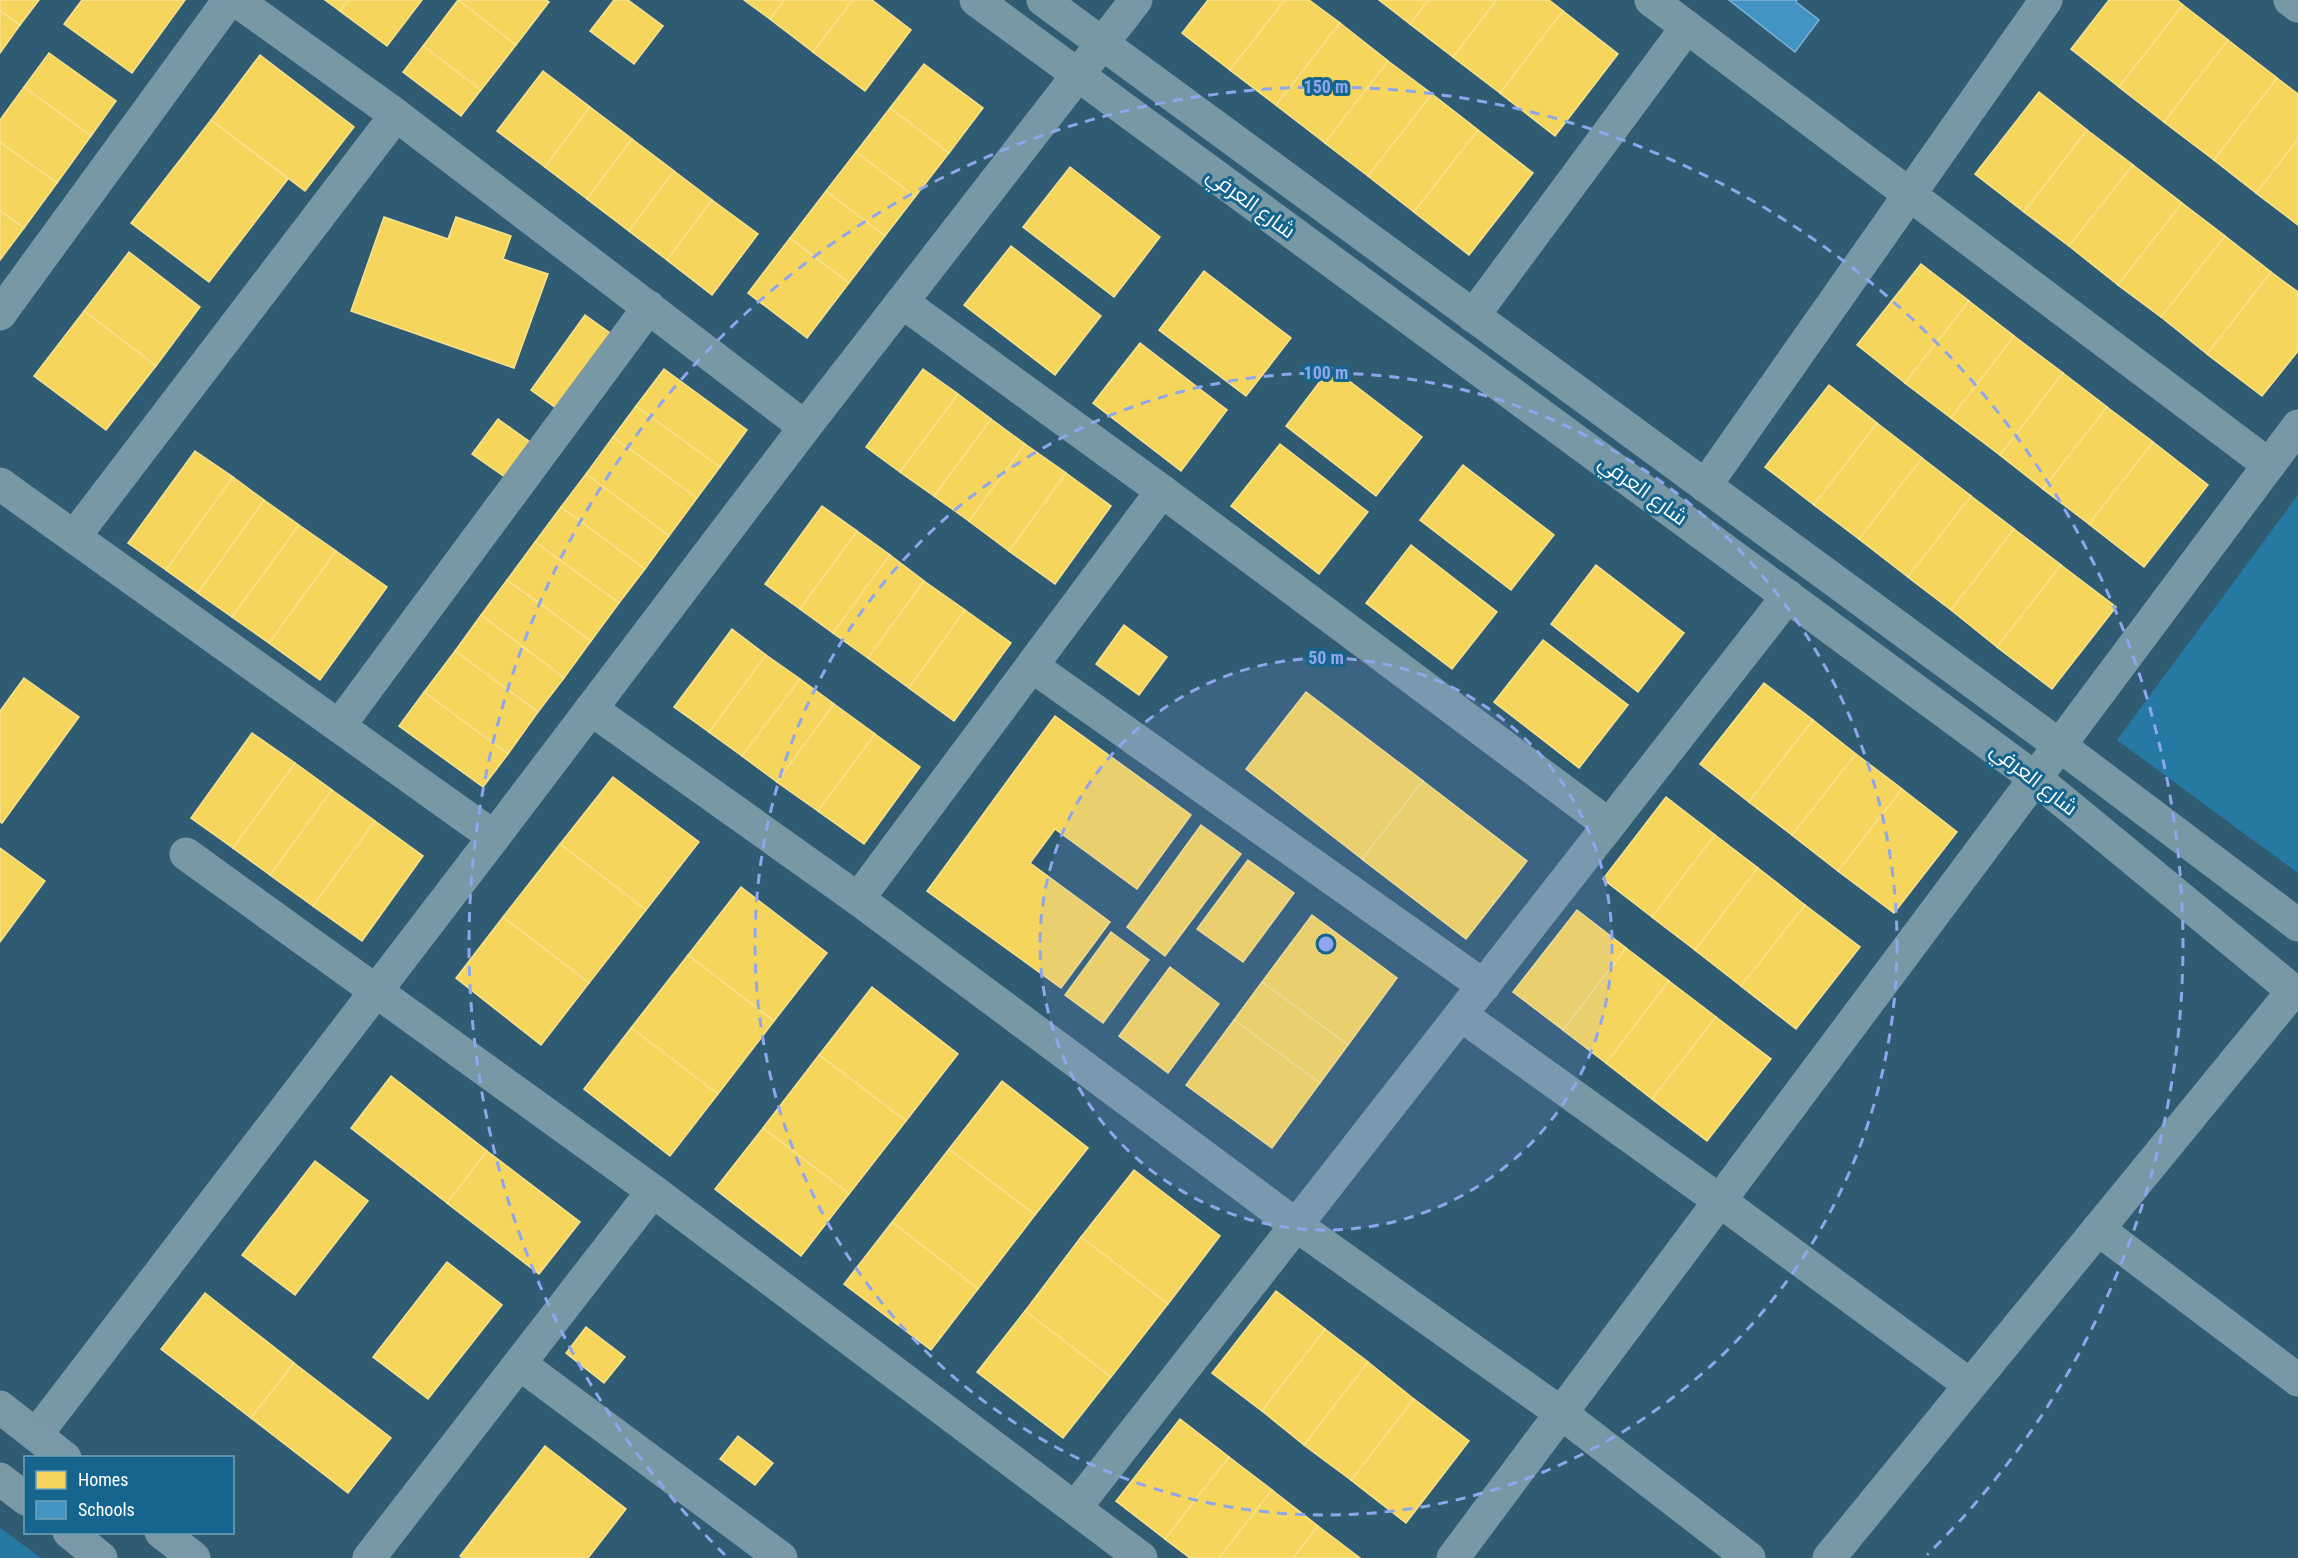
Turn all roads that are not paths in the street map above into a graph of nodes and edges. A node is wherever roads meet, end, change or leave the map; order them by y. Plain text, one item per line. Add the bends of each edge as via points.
1 (229, 0) edge
2 (236, 0) edge
3 (976, 0) edge
4 (1043, 0) edge
5 (1136, 0) edge
6 (1651, 0) edge
7 (2046, 0) edge
8 (2290, 0) edge
9 (2298, 6) edge
10 (1687, 27) junction
11 (1102, 44) junction
12 (1078, 76) junction
13 (396, 115) junction
14 (1909, 195) junction
15 (902, 302) junction
16 (649, 307) junction
17 (0, 314) edge
18 (1473, 316) junction
19 (2298, 426) edge
20 (805, 427) junction
21 (2269, 465) junction
22 (0, 484) edge
23 (1705, 486) junction
24 (1162, 491) junction
25 (74, 537) junction
26 (1788, 596) junction
27 (1032, 666) junction
28 (591, 709) junction
29 (339, 726) junction
30 (2059, 746) junction
31 (2035, 778) junction
32 (1609, 825) junction
33 (494, 837) junction
34 (186, 854) dead end
35 (858, 899) junction
36 (2298, 925) edge
37 (1484, 986) junction
38 (375, 990) junction
39 (2295, 993) edge
40 (1461, 1015) junction
41 (653, 1191) junction
42 (1720, 1201) junction
43 (1296, 1225) junction
44 (2098, 1229) junction
45 (520, 1364) junction
46 (2298, 1380) edge
47 (1970, 1385) junction
48 (0, 1407) edge
49 (1561, 1413) junction
50 (36, 1435) junction
51 (62, 1456) edge
52 (0, 1479) edge
53 (24, 1497) edge
54 (1075, 1508) junction
55 (70, 1534) edge
56 (162, 1534) edge
57 (101, 1558) edge
58 (194, 1558) edge
59 (369, 1558) edge
60 (781, 1558) edge
61 (1141, 1558) edge
62 (1453, 1558) edge
63 (1749, 1558) edge
64 (1829, 1558) edge

1 - 17 street
2 - 13 street
3 - 12 street, شارع العرفي
4 - 11 street, شارع العرفي
5 - 11 street
6 - 10 street
7 - 14 street
8 - 9 street
10 - 14 street
10 - 18 street
11 - 12 street
11 - 18 street, شارع العرفي
12 - 15 street
12 - 26 street, شارع العرفي
13 - 16 street
13 - 25 street
14 - 21 street
14 - 23 street
15 - 20 street
15 - 24 street
16 - 20 street
16 - 29 street
18 - 23 street, شارع العرفي
19 - 21 street
20 - 28 street
21 - 30 street
22 - 25 street
23 - 30 street, شارع العرفي
24 - 27 street
24 - 32 street
25 - 29 street
26 - 31 street, شارع العرفي
26 - 32 street
27 - 35 street
27 - 37 street
28 - 33 street
28 - 35 street
29 - 33 street
30 - 31 street
30 - 36 street, شارع العرفي
31 - 39 street, شارع العرفي
31 - 42 street
32 - 37 street
33 - 38 street
34 - 38 street
35 - 43 street
37 - 40 street
38 - 41 street
38 - 50 street
39 - 44 street
40 - 42 street
40 - 43 street
41 - 45 street
41 - 54 street
42 - 47 street
42 - 49 street
43 - 49 street
43 - 54 street
44 - 46 street
44 - 47 street
45 - 59 street
45 - 60 street
47 - 64 street
48 - 50 highway
49 - 62 street
49 - 63 street
50 - 51 highway
52 - 53 highway
54 - 61 street
55 - 57 highway
56 - 58 highway

